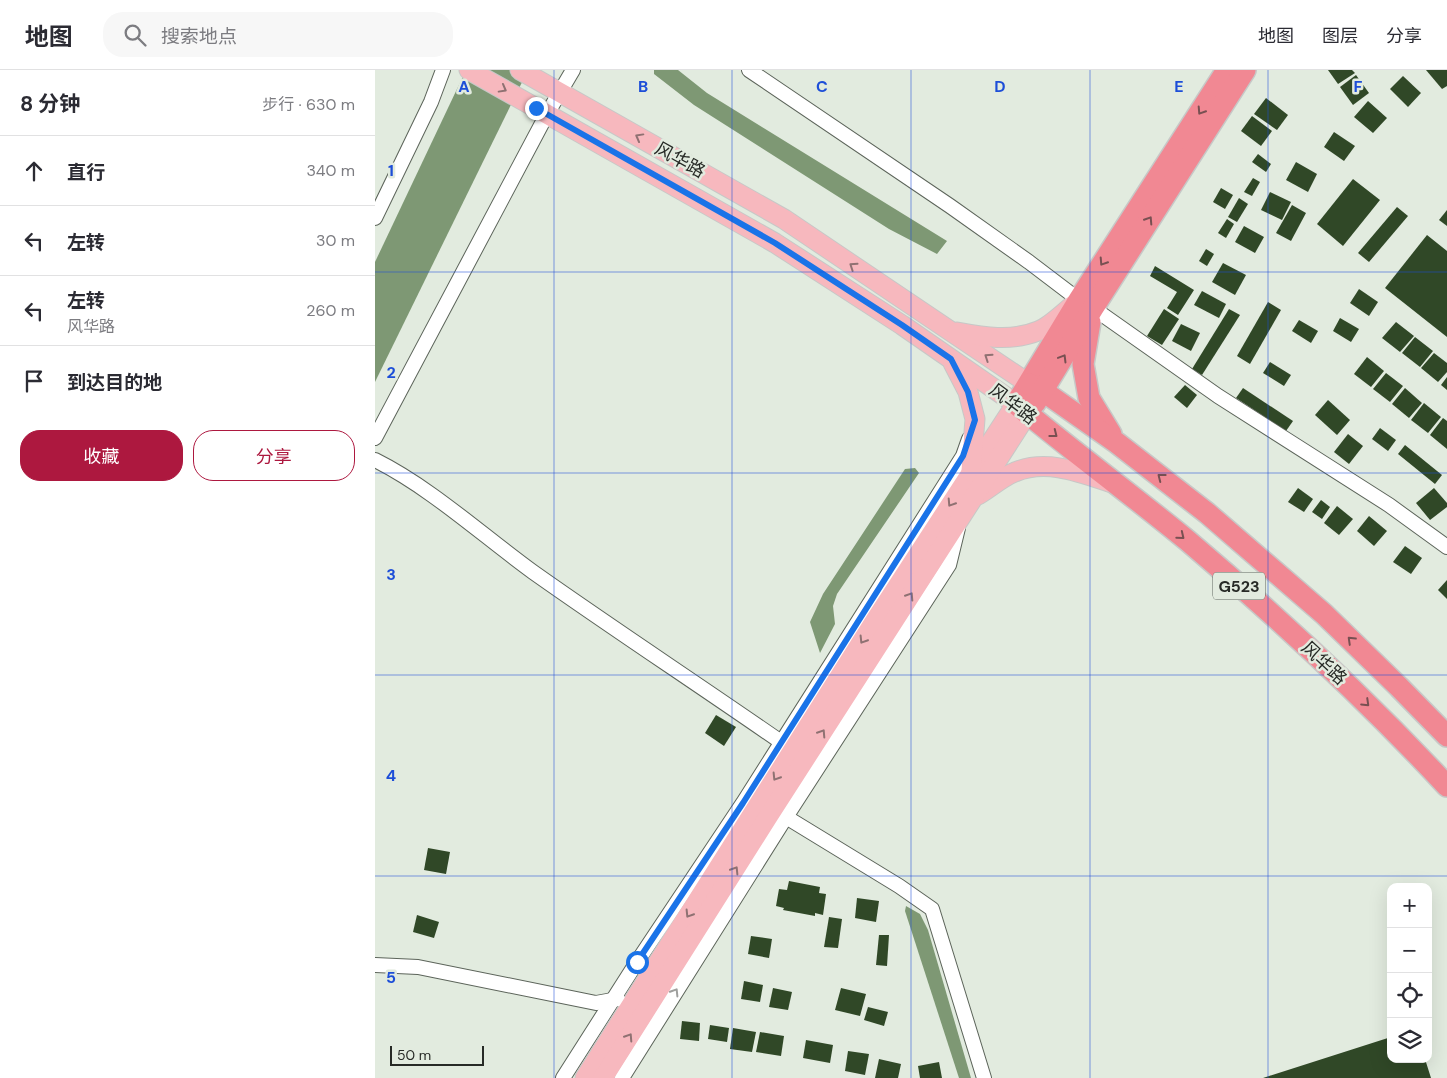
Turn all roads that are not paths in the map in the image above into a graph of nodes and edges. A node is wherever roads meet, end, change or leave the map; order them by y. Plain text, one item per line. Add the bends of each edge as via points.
1 (443, 70) edge
2 (469, 70) edge
3 (520, 70) edge
4 (573, 70) edge
5 (749, 70) edge
6 (1227, 70) edge
7 (1245, 70) edge
8 (553, 88) junction
9 (542, 111) junction
10 (375, 218) edge
11 (1086, 304) junction
12 (947, 330) junction
13 (951, 359) junction
14 (1036, 388) junction
15 (1021, 409) junction
16 (975, 420) junction
17 (375, 438) edge
18 (1117, 443) junction
19 (375, 460) edge
20 (971, 473) junction
21 (1119, 486) junction
22 (973, 498) junction
23 (1447, 547) edge
24 (1447, 736) edge
25 (781, 742) junction
26 (1447, 786) edge
27 (763, 812) junction
28 (375, 965) edge
29 (637, 995) junction
30 (614, 1000) junction
31 (563, 1078) edge
32 (585, 1078) edge
33 (603, 1078) edge
34 (622, 1078) edge
35 (985, 1078) edge

1 - 10 street
2 -> 9 main road, 风华路
3 - 8 main road, 风华路
4 - 8 street
5 - 11 street via 958,212
6 -> 11 highway
11 -> 7 highway
8 - 9 street
12 -> 8 main road, 风华路 via 784,219
9 - 13 main road, 风华路 via 775,243
9 - 17 street
11 - 12 main road via 1040,331 1012,338
11 - 14 highway
11 - 18 highway via 1083,364 1089,398
11 - 23 street via 1218,396 1389,505
14 -> 12 main road, 风华路
13 - 15 main road, 风华路
13 - 16 main road via 968,392
14 - 15 highway
14 - 18 highway, 风华路 / G523
15 - 20 main road
15 -> 21 highway, 风华路 / G523
15 - 22 main road
16 - 20 main road
16 - 25 street via 963,456
24 -> 18 highway, 风华路 / G523 via 1324,614 1207,513
19 - 25 street via 391,468 533,572
20 -> 27 main road via 874,622
21 - 22 main road via 1083,473 1045,466 1015,472
21 -> 26 highway, 风华路 / G523 via 1304,643
27 -> 22 main road
25 - 27 street
27 -> 29 main road
27 - 30 street
33 -> 27 main road
34 -> 27 street
27 - 35 street via 899,886 932,909
28 - 30 street via 418,967 596,1003
29 - 30 street
29 - 32 main road
30 - 31 street

